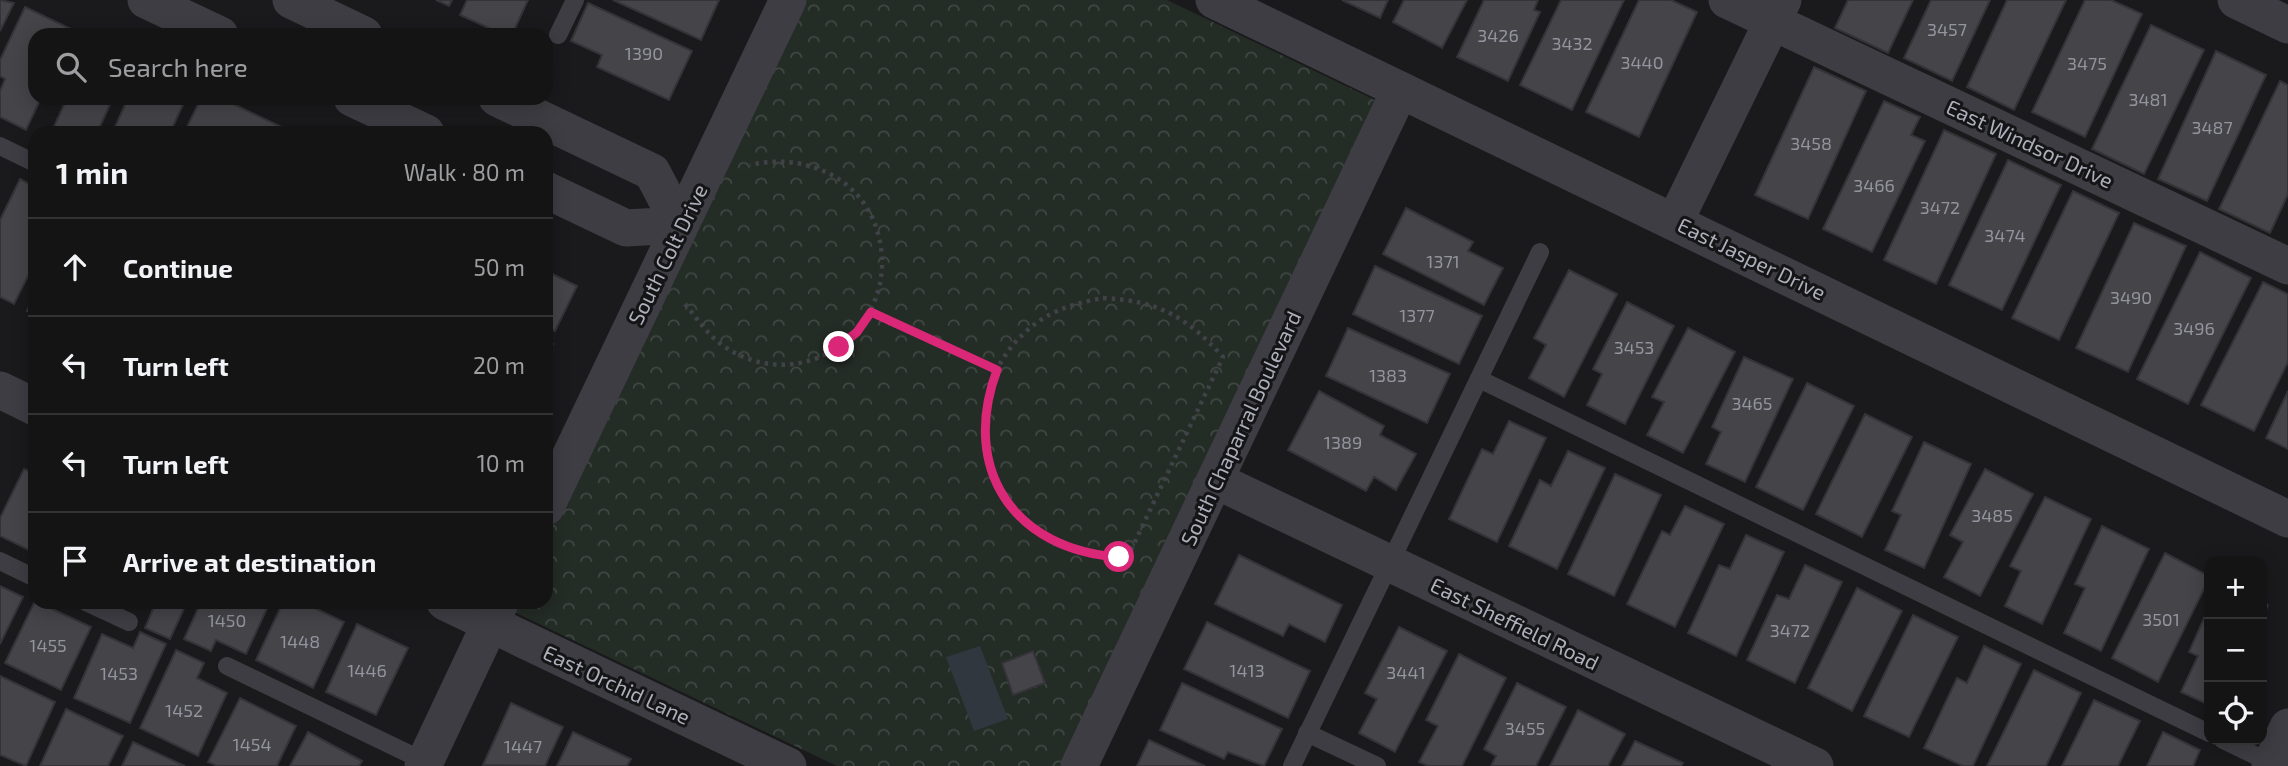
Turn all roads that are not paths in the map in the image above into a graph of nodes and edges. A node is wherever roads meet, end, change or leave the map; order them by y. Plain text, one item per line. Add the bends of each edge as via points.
1 (146, 0) edge
2 (291, 0) edge
3 (575, 0) edge
4 (788, 0) edge
5 (1214, 0) edge
6 (1727, 0) edge
7 (2235, 0) edge
8 (1778, 10) edge
9 (2288, 25) edge
10 (205, 28) edge
11 (349, 28) edge
12 (558, 35) dead end
13 (1400, 90) junction
14 (367, 105) edge
15 (511, 105) edge
16 (411, 126) edge
17 (0, 146) edge
18 (28, 160) edge
19 (553, 193) edge
20 (1675, 221) junction
21 (680, 225) junction
22 (1540, 252) dead end
23 (2288, 266) edge
24 (1479, 379) junction
25 (0, 390) edge
26 (28, 404) edge
27 (1215, 480) junction
28 (553, 492) edge
29 (2288, 519) edge
30 (0, 561) edge
31 (1390, 563) junction
32 (28, 575) edge
33 (101, 609) edge
34 (477, 609) edge
35 (495, 613) edge
36 (129, 622) dead end
37 (227, 666) dead end
38 (2288, 727) edge
39 (2204, 731) edge
40 (1307, 733) junction
41 (2233, 745) edge
42 (427, 764) edge
43 (2270, 764) edge
44 (782, 765) edge
45 (1079, 766) edge
46 (1292, 766) edge
47 (1377, 766) edge
48 (1815, 766) edge

1 - 10 street
2 - 11 street
3 - 12 lane
4 - 21 street, South Colt Drive
5 - 13 street, East Jasper Drive
6 - 8 street, East Windsor Drive
7 - 9 street
8 - 20 street
8 - 23 street, East Windsor Drive
13 - 20 street, East Jasper Drive
13 - 27 street, South Chaparral Boulevard
14 - 16 street
15 - 21 street via 653,172
17 - 18 lane
19 - 21 street via 626,228
20 - 29 street, East Jasper Drive
21 - 28 street, South Colt Drive
22 - 24 lane
24 - 31 lane
24 - 39 lane
25 - 26 street
27 - 31 street, East Sheffield Road
27 - 45 street, South Chaparral Boulevard
30 - 32 lane
31 - 40 lane
31 - 48 street, East Sheffield Road
33 - 36 lane
34 - 35 street, East Orchid Lane
35 - 42 street
35 - 44 street, East Orchid Lane
37 - 42 lane
38 - 43 street
40 - 46 lane
40 - 47 lane
41 - 43 lane

